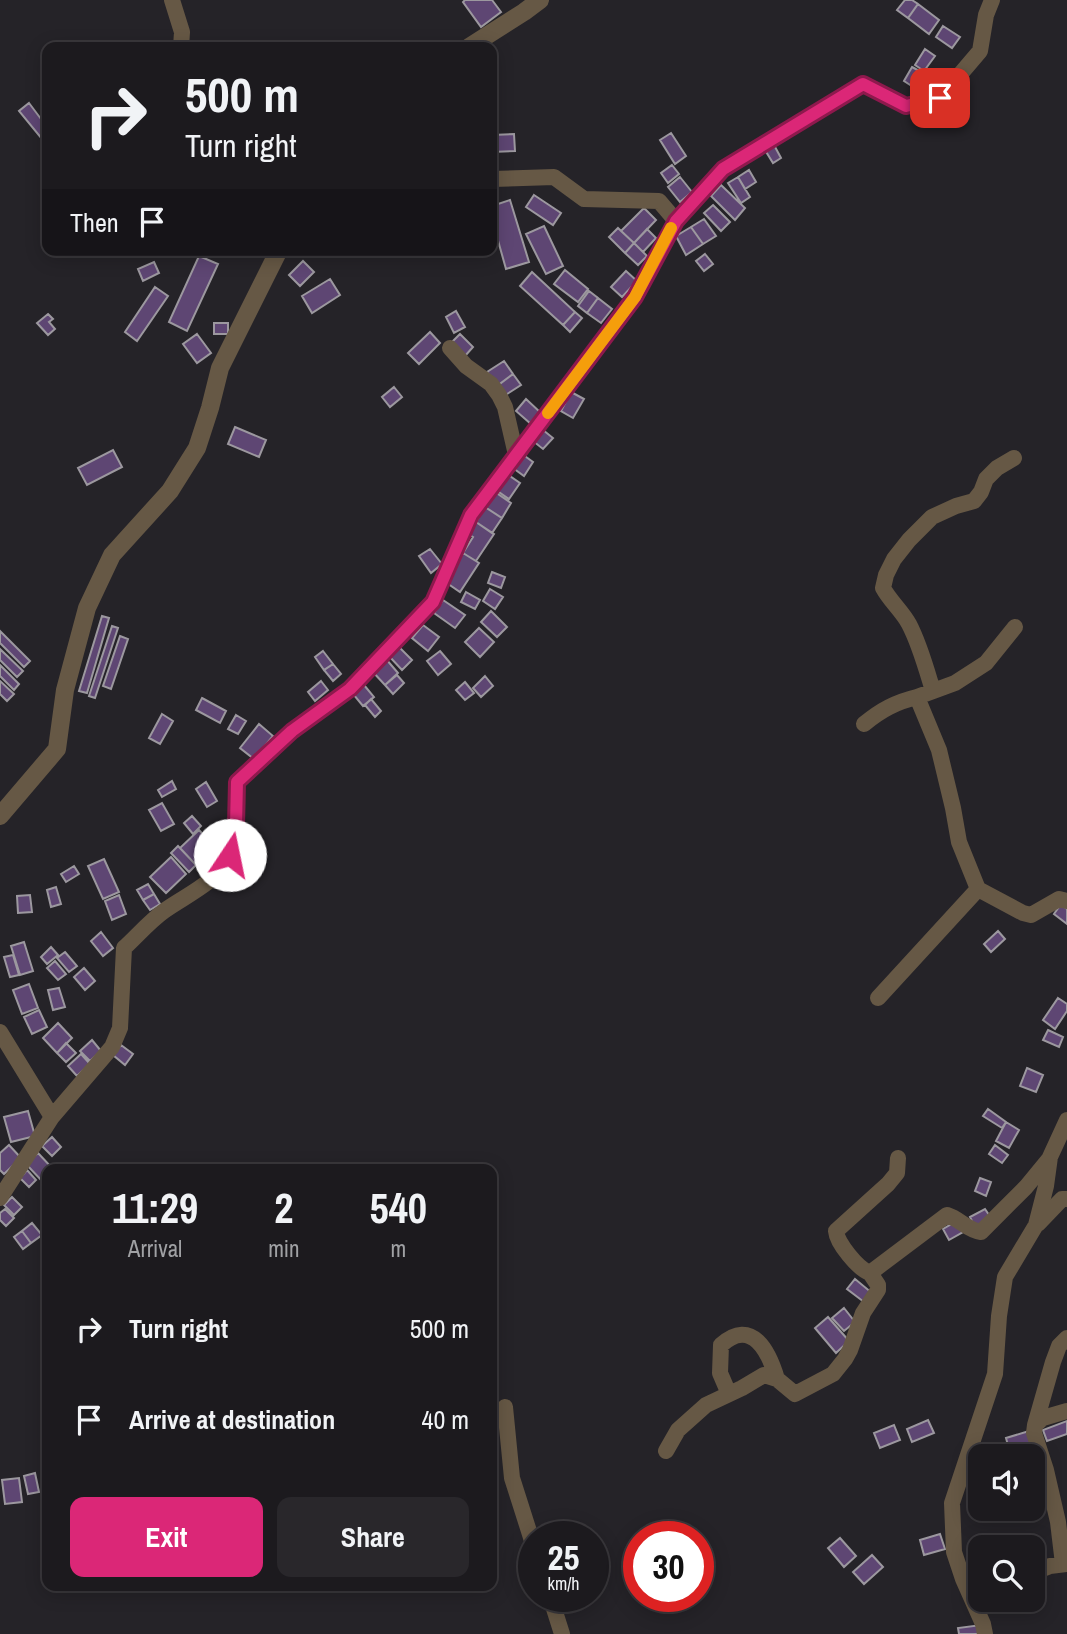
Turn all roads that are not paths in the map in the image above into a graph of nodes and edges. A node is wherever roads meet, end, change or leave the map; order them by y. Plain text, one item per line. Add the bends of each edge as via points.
1 (172, 0) edge
2 (540, 0) edge
3 (992, 0) edge
4 (182, 42) edge
5 (477, 42) edge
6 (497, 178) edge
7 (676, 221) junction
8 (276, 256) edge
9 (450, 348) dead end
10 (516, 455) junction
11 (1014, 457) dead end
12 (1015, 627) dead end
13 (933, 691) junction
14 (917, 697) junction
15 (864, 723) dead end
16 (0, 816) edge
17 (978, 889) junction
18 (1067, 901) edge
19 (878, 998) dead end
20 (0, 1032) edge
21 (51, 1117) junction
22 (1067, 1120) edge
23 (1050, 1157) junction
24 (898, 1158) dead end
25 (1046, 1186) junction
26 (1067, 1188) edge
27 (0, 1198) edge
28 (1067, 1199) edge
29 (1036, 1226) junction
30 (870, 1273) junction
31 (1067, 1338) edge
32 (777, 1378) junction
33 (729, 1394) junction
34 (505, 1407) dead end
35 (1067, 1411) edge
36 (1035, 1425) junction
37 (666, 1451) dead end
38 (526, 1521) edge
39 (1065, 1564) edge
40 (1045, 1568) edge
41 (968, 1580) edge
42 (555, 1612) edge
43 (980, 1612) edge
44 (562, 1634) edge
45 (985, 1634) edge

1 - 4 street via 183,32
2 - 5 street
3 - 7 street via 980,51 940,98 906,106 863,84 723,169
6 - 7 street via 554,177 584,199 659,201
7 - 10 street via 635,297
8 - 16 street via 219,368 197,448 170,491 112,555 87,608 65,690 57,749
9 - 10 street via 499,395
10 - 21 street via 471,515 433,602 350,689 292,731 237,782 230,855 219,872 163,912 124,948 120,1028 112,1047
11 - 13 street via 986,479 974,501 932,517 909,540 886,575 883,588 908,621
12 - 13 street via 986,663
13 - 14 street
14 - 15 street via 880,711
14 - 17 street via 939,750 959,842
17 - 18 street via 1031,915 1059,899
17 - 19 street
20 - 21 street
21 - 27 street
22 - 23 street
23 - 25 street
23 - 30 street via 981,1232 947,1215
24 - 30 street via 897,1173 888,1184 836,1231 836,1238
25 - 26 street
25 - 29 street
28 - 29 street
29 - 41 street via 1005,1277 995,1374 952,1503 954,1552
30 - 32 street via 878,1290 863,1313 850,1350 833,1374 795,1394
31 - 36 street via 1053,1362
32 - 33 street via 764,1375
32 - 33 street via 771,1359 756,1338 741,1334 721,1345 720,1373
33 - 37 street via 706,1405 677,1430
34 - 38 street via 512,1478
35 - 36 street
36 - 39 street
39 - 40 street
42 - 44 street
43 - 45 street

